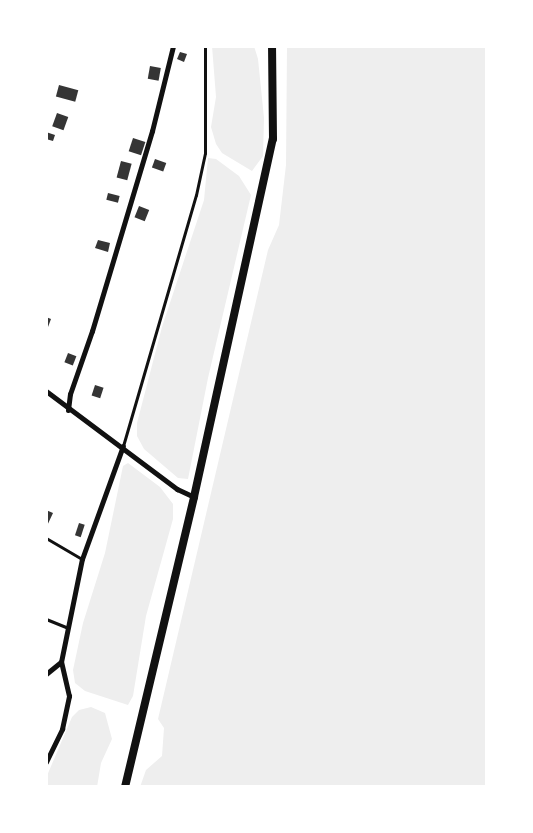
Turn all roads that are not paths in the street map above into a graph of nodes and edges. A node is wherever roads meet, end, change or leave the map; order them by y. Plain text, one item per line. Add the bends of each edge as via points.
1 (173, 46) edge
2 (205, 46) edge
3 (272, 46) edge
4 (46, 391) edge
5 (68, 410) junction
6 (122, 446) junction
7 (194, 498) junction
8 (46, 538) edge
9 (82, 559) junction
10 (46, 619) edge
11 (66, 627) junction
12 (61, 662) junction
13 (46, 674) edge
14 (46, 762) edge
15 (125, 787) edge

1 - 5 street via 152,131 70,394
2 - 6 lane via 204,153 196,195
3 - 7 main road via 273,139
4 - 5 street
5 - 6 street
6 - 7 street via 177,489
6 - 9 street
7 - 15 main road
8 - 9 lane
9 - 11 street
10 - 11 lane
11 - 12 street
12 - 13 street
12 - 14 street via 69,696 62,729

